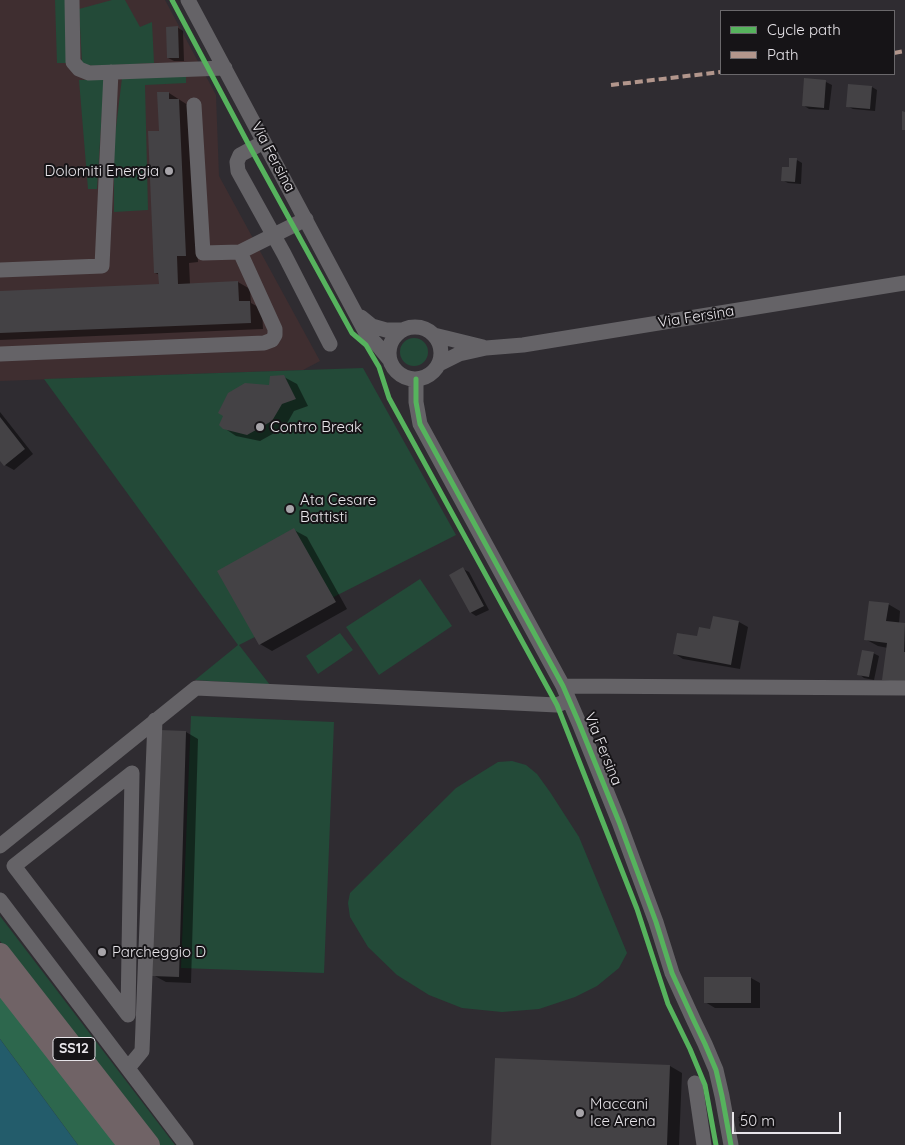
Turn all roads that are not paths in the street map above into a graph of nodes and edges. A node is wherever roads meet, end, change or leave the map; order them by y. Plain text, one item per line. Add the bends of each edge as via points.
1 (72, 0) edge
2 (188, 0) edge
3 (225, 68) junction
4 (111, 72) junction
5 (194, 105) dead end
6 (264, 142) junction
7 (306, 219) junction
8 (273, 235) junction
9 (240, 252) junction
10 (0, 270) edge
11 (905, 283) edge
12 (357, 314) junction
13 (402, 330) junction
14 (434, 335) junction
15 (330, 344) dead end
16 (486, 348) junction
17 (0, 354) edge
18 (389, 359) junction
19 (438, 364) junction
20 (416, 379) junction
21 (563, 686) junction
22 (905, 688) edge
23 (569, 700) junction
24 (155, 720) junction
25 (70, 789) junction
26 (87, 809) junction
27 (0, 846) edge
28 (0, 900) edge
29 (0, 954) edge
30 (0, 980) edge
31 (128, 1068) junction
32 (695, 1084) dead end
33 (129, 1145) edge
34 (149, 1145) edge
35 (186, 1145) edge
36 (704, 1145) edge
37 (731, 1145) edge

1 - 4 street via 73,62 89,73
2 - 3 street, Via Fersina
3 - 4 street
3 - 6 street, Via Fersina
4 - 10 street via 102,266
5 - 9 street via 203,253
6 - 7 street, Via Fersina
6 - 8 street via 240,155 237,162 238,171
7 - 8 street
7 - 12 street, Via Fersina
8 - 9 street
8 - 15 street
9 - 17 street via 275,329 272,340 264,343
11 - 16 street, Via Fersina via 533,344
12 - 13 street, Via Fersina via 372,326
12 - 18 street, Via Fersina via 366,333
13 - 14 street, Via Fersina via 419,327
13 - 18 street via 391,342
14 - 16 street, Via Fersina
14 - 19 street via 441,348
16 - 19 street, Via Fersina via 459,354
18 - 20 street, Via Fersina via 399,374
19 - 20 street, Via Fersina via 429,375
20 - 21 street, Via Fersina via 420,424
21 - 22 street
21 - 23 street, Via Fersina
23 - 24 street via 557,705 196,688
23 - 37 street, Via Fersina via 619,822 672,972 716,1070
24 - 25 street
24 - 31 street via 142,1052
25 - 26 street
25 - 27 street
26 - 26 street via 132,773 128,1015 14,866
28 - 31 street
29 - 34 highway, SS12
30 - 33 highway, SS12
31 - 35 street
32 - 36 street

